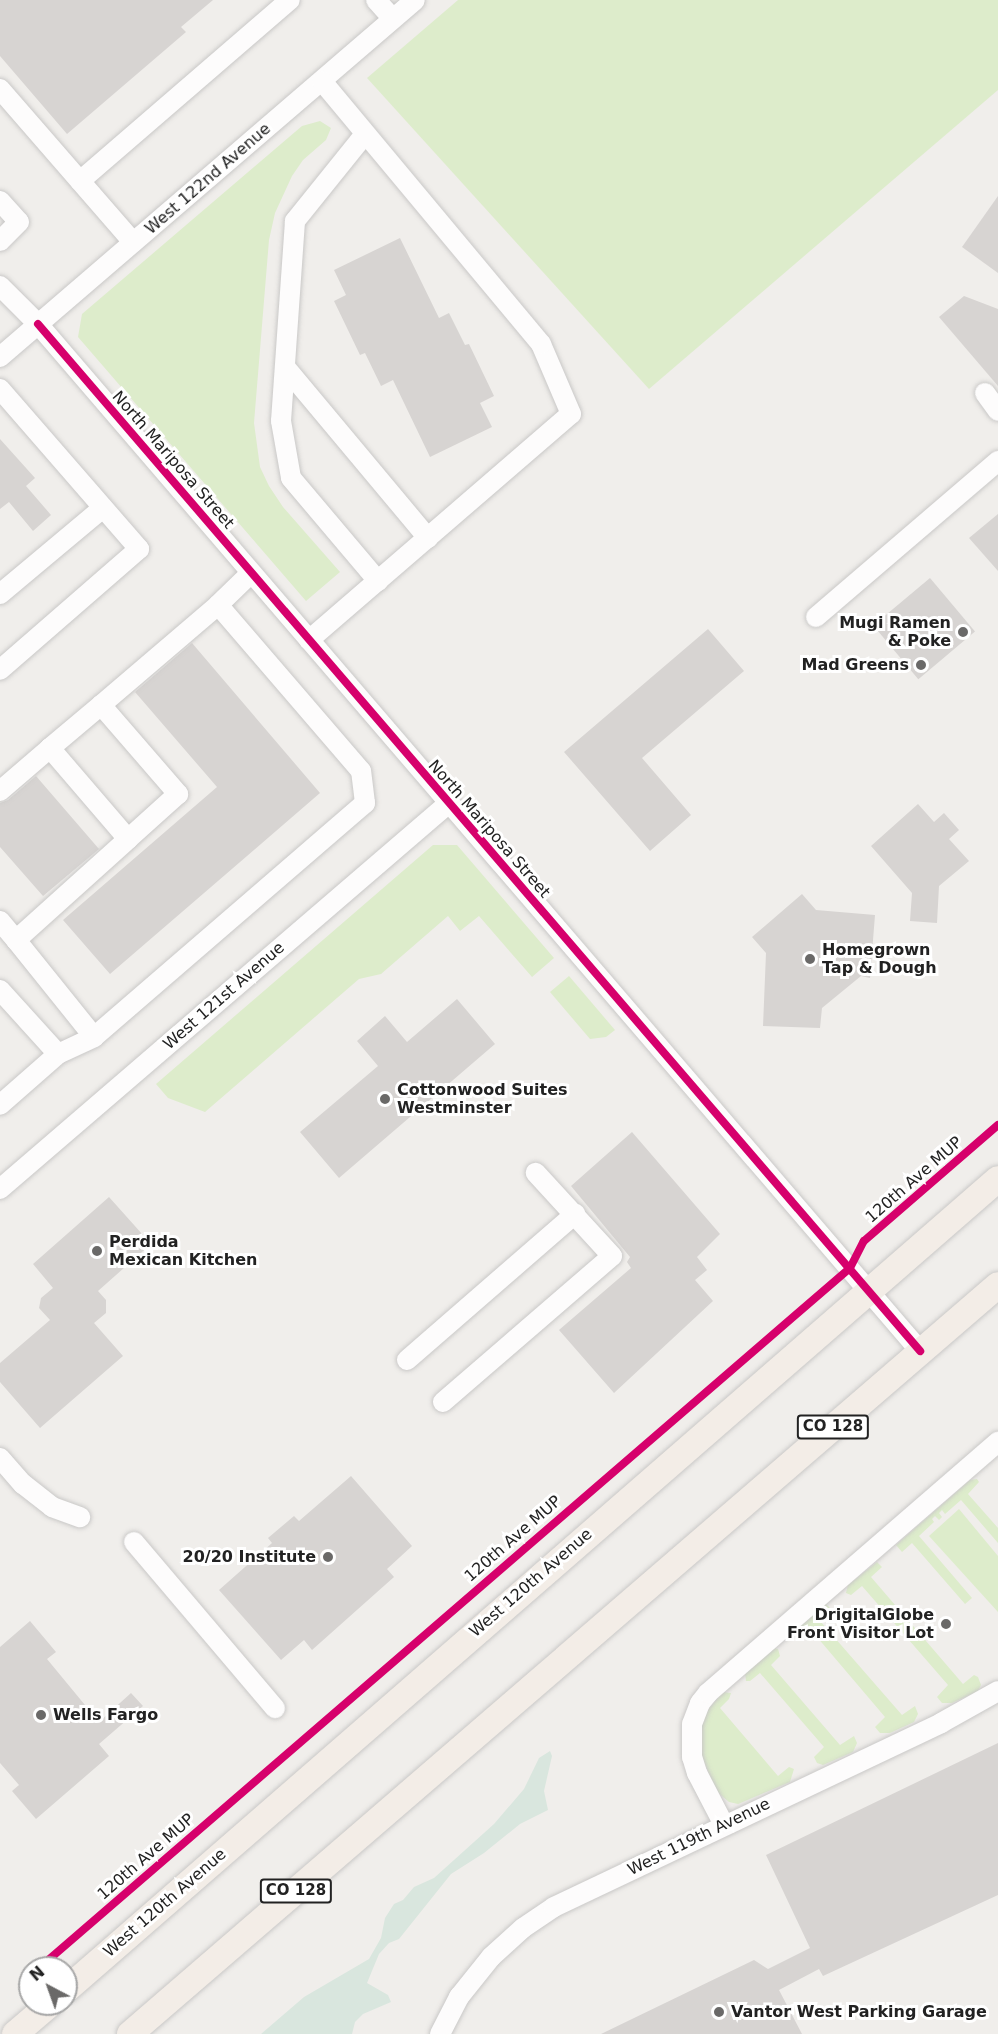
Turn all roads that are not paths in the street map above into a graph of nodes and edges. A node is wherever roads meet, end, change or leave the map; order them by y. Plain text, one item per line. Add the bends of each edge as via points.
1 (290, 0) edge
2 (376, 0) edge
3 (416, 0) edge
4 (393, 19) junction
5 (322, 81) junction
6 (0, 89) edge
7 (365, 134) junction
8 (80, 181) junction
9 (0, 201) edge
10 (0, 241) edge
11 (133, 242) junction
12 (0, 286) edge
13 (38, 324) junction
14 (0, 357) edge
15 (285, 367) junction
16 (0, 389) edge
17 (985, 393) dead end
18 (998, 411) edge
19 (998, 461) edge
20 (104, 508) junction
21 (428, 538) junction
22 (252, 573) junction
23 (378, 581) junction
24 (0, 594) edge
25 (218, 605) junction
26 (816, 617) dead end
27 (309, 640) junction
28 (0, 670) edge
29 (101, 705) junction
30 (50, 748) junction
31 (0, 790) edge
32 (449, 803) junction
33 (128, 839) junction
34 (0, 921) edge
35 (16, 940) junction
36 (0, 990) edge
37 (94, 1037) junction
38 (58, 1054) junction
39 (0, 1105) edge
40 (537, 1173) dead end
41 (998, 1179) edge
42 (0, 1189) edge
43 (575, 1214) junction
44 (998, 1285) edge
45 (868, 1289) junction
46 (920, 1351) junction
47 (407, 1360) dead end
48 (443, 1402) dead end
49 (998, 1442) edge
50 (0, 1458) edge
51 (80, 1517) dead end
52 (134, 1542) dead end
53 (998, 1690) edge
54 (275, 1708) dead end
55 (723, 1825) junction
56 (78, 1980) edge
57 (36, 2016) edge
58 (15, 2034) edge
59 (130, 2034) edge
60 (440, 2034) edge

1 - 8 street
2 - 4 street
3 - 4 street, West 122nd Avenue
4 - 5 street, West 122nd Avenue
5 - 7 street
5 - 11 street, West 122nd Avenue
6 - 8 street
7 - 15 street via 295,221
7 - 21 street via 542,344 571,414
8 - 11 street
9 - 10 street via 19,222
11 - 13 street, West 122nd Avenue
12 - 13 street, North Mariposa Street
13 - 14 street, West 122nd Avenue
13 - 22 street, North Mariposa Street
15 - 21 street
15 - 23 street via 281,421 291,478
16 - 20 street
17 - 18 street
19 - 26 street
20 - 24 street
20 - 28 street via 139,549
21 - 23 street
22 - 25 street
22 - 27 street, North Mariposa Street
23 - 27 street
25 - 29 street
25 - 37 street via 361,771 365,803
27 - 32 street, North Mariposa Street
29 - 30 street
29 - 33 street via 178,794
30 - 31 street
30 - 33 street
32 - 42 street, West 121st Avenue
32 - 45 street, North Mariposa Street
33 - 35 street
34 - 35 street
35 - 37 street
36 - 38 street
37 - 38 street
38 - 39 street
40 - 43 street
41 - 45 main road, West 120th Avenue
43 - 47 street
43 - 48 street via 612,1256
44 - 46 main road, CO 128
45 - 46 street, North Mariposa Street
45 - 56 main road, West 120th Avenue
46 - 59 main road, CO 128
49 - 55 street via 700,1703 692,1724 692,1757
50 - 51 street via 51,1507
52 - 54 street
53 - 55 street, West 119th Avenue via 941,1723
55 - 60 street, West 119th Avenue via 554,1908 523,1928 491,1957 459,1997
57 - 58 main road

